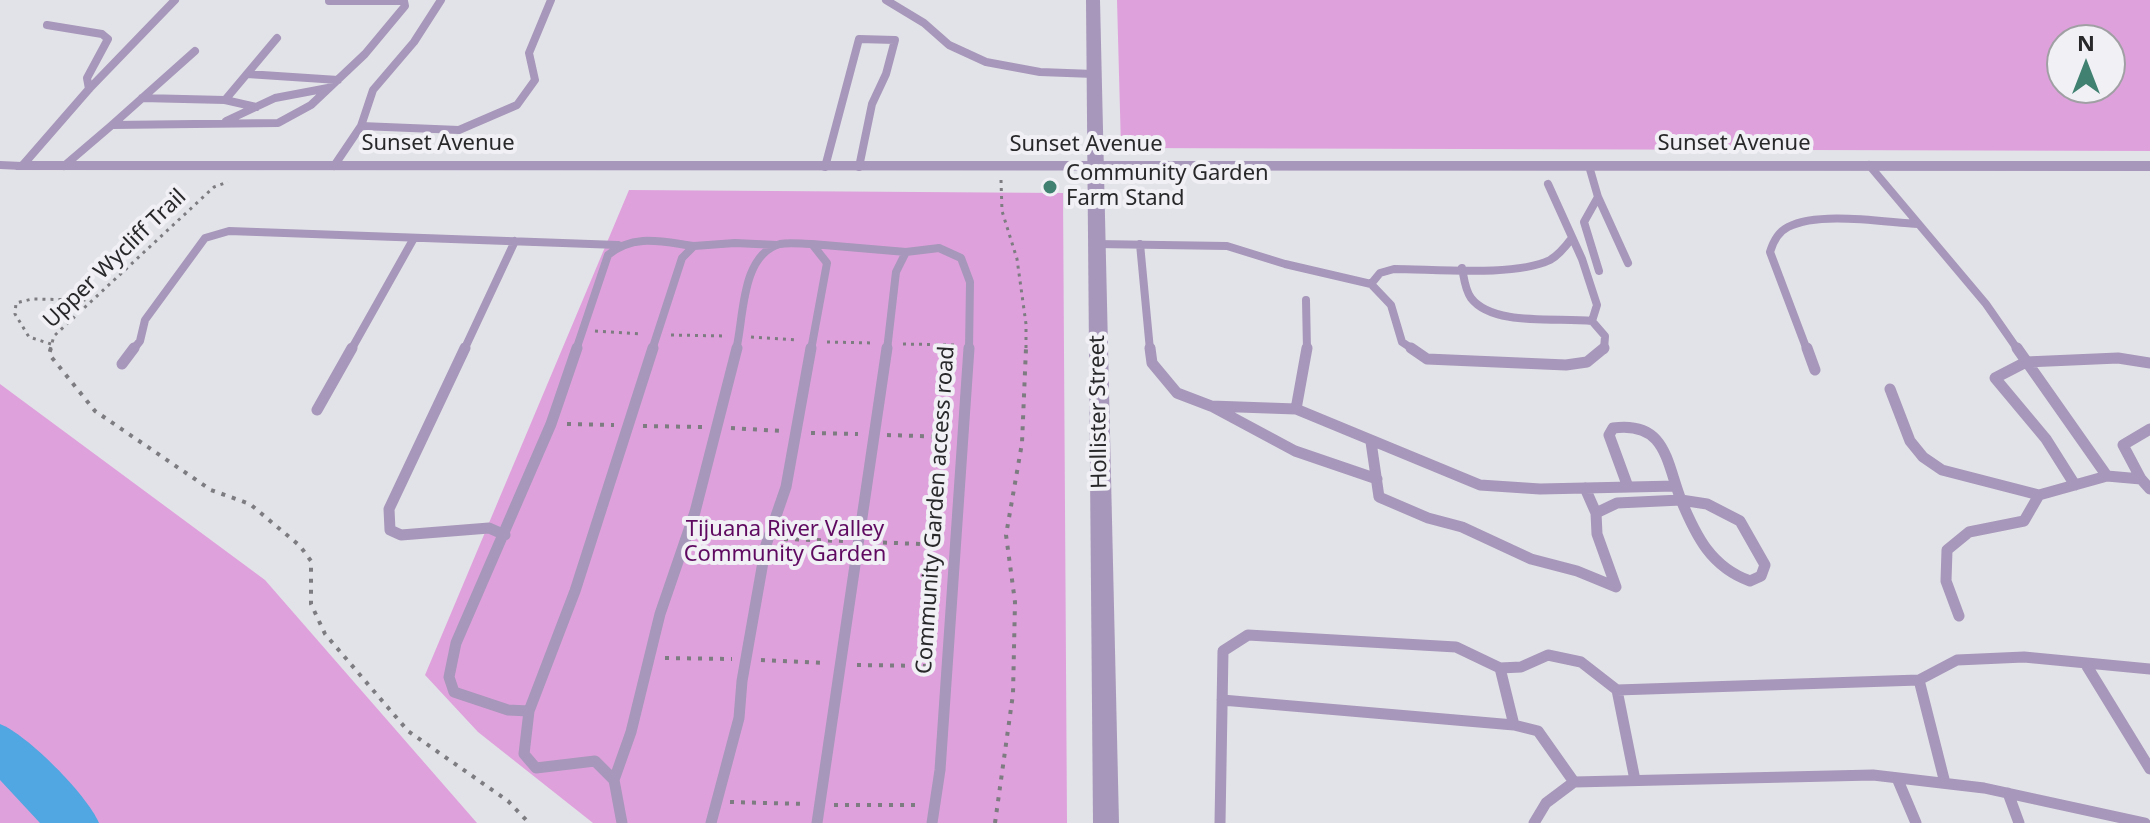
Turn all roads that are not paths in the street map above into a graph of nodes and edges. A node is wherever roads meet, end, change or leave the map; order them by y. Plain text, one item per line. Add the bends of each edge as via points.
1 (175, 0) edge
2 (441, 0) edge
3 (551, 0) edge
4 (886, 0) edge
5 (1093, 0) edge
6 (329, 1) edge
7 (409, 3) edge
8 (47, 25) dead end
9 (277, 38) dead end
10 (195, 51) dead end
11 (247, 74) junction
12 (1094, 74) junction
13 (338, 80) junction
14 (330, 87) junction
15 (89, 89) junction
16 (142, 98) junction
17 (225, 100) junction
18 (256, 107) junction
19 (221, 124) junction
20 (112, 125) junction
21 (361, 126) junction
22 (0, 165) edge
23 (1869, 165) junction
24 (22, 166) junction
25 (64, 166) junction
26 (334, 166) junction
27 (1589, 166) junction
28 (2150, 166) edge
29 (825, 167) junction
30 (859, 167) junction
31 (1095, 167) junction
32 (1548, 184) dead end
33 (1598, 197) junction
34 (1918, 224) junction
35 (414, 238) junction
36 (1572, 238) junction
37 (515, 241) junction
38 (812, 244) junction
39 (1096, 244) junction
40 (1140, 244) junction
41 (618, 245) junction
42 (777, 245) junction
43 (694, 246) junction
44 (906, 252) junction
45 (1628, 263) dead end
46 (1462, 268) junction
47 (1599, 271) dead end
48 (1371, 284) junction
49 (1306, 300) dead end
50 (1592, 321) junction
51 (2026, 362) junction
52 (2150, 363) edge
53 (122, 364) dead end
54 (1815, 370) dead end
55 (1890, 389) dead end
56 (1211, 406) junction
57 (1296, 409) junction
58 (317, 410) dead end
59 (2150, 429) edge
60 (1371, 442) junction
61 (2107, 476) junction
62 (1377, 479) junction
63 (2141, 479) junction
64 (2075, 485) junction
65 (1676, 486) junction
66 (1628, 487) junction
67 (1585, 488) junction
68 (2150, 489) edge
69 (2039, 495) junction
70 (1682, 500) junction
71 (1596, 513) junction
72 (505, 535) junction
73 (1959, 616) dead end
74 (2085, 663) junction
75 (1500, 668) junction
76 (2150, 669) edge
77 (1919, 680) junction
78 (1617, 690) junction
79 (1222, 700) junction
80 (529, 711) junction
81 (1514, 725) junction
82 (2150, 769) edge
83 (1897, 778) junction
84 (614, 780) junction
85 (1635, 780) junction
86 (1574, 782) junction
87 (1945, 783) junction
88 (2008, 793) junction
89 (622, 823) edge
90 (711, 823) edge
91 (817, 823) edge
92 (932, 823) edge
93 (1106, 823) edge
94 (1220, 823) edge
95 (1534, 823) edge
96 (1916, 823) edge
97 (2019, 823) edge
98 (2145, 823) edge

1 - 15 lane
2 - 21 lane via 373,90
3 - 21 lane via 529,53 535,80 517,105 459,130
4 - 12 lane via 952,47 983,61 1025,71
5 - 12 street, Hollister Street
6 - 7 lane
7 - 13 lane
8 - 15 lane via 108,39 87,78
9 - 11 lane
10 - 16 lane
11 - 13 lane
11 - 17 lane
12 - 31 street, Hollister Street
13 - 14 lane
14 - 18 lane
14 - 19 lane via 278,123
15 - 24 lane
16 - 17 lane
16 - 20 lane
17 - 18 lane
18 - 19 lane
19 - 20 lane
20 - 25 lane
21 - 26 lane
22 - 24 lane
23 - 27 street, Sunset Avenue
23 - 28 street, Sunset Avenue
23 - 34 lane
24 - 25 street, Sunset Avenue
25 - 26 street, Sunset Avenue
26 - 29 street, Sunset Avenue
27 - 31 street, Sunset Avenue
27 - 33 lane
29 - 30 street, Sunset Avenue
29 - 30 lane via 859,39 895,40 872,104
30 - 31 street, Sunset Avenue
31 - 39 street, Hollister Street
32 - 36 lane
33 - 45 lane
33 - 47 lane via 1584,222
34 - 51 lane via 1986,304
34 - 54 lane via 1826,220 1789,226 1774,240 1770,252
35 - 37 lane, Community Garden access road
35 - 53 lane, Community Garden access road via 229,231 205,238 145,320 140,341
35 - 58 lane
36 - 46 lane via 1546,262
36 - 50 lane via 1597,305
37 - 41 lane, Community Garden access road
37 - 72 lane via 389,509 390,530 401,535 489,528
38 - 42 lane, Community Garden access road
38 - 44 lane, Community Garden access road
38 - 90 lane via 827,263 786,487 768,538 736,730
39 - 40 lane
39 - 93 street, Hollister Street
40 - 48 lane via 1227,246
40 - 56 lane via 1152,363 1177,393
41 - 43 lane, Community Garden access road via 641,238
41 - 72 lane via 608,255 551,424
42 - 43 lane, Community Garden access road
42 - 84 lane via 758,260 744,303 687,535
43 - 80 lane via 682,258 575,591
44 - 91 lane via 896,272
44 - 92 lane, Community Garden access road via 939,248 961,258 970,282 942,763
46 - 48 lane via 1394,269 1380,273
46 - 50 lane via 1471,298 1488,310
48 - 50 lane via 1391,305 1402,342 1427,359 1587,362 1600,356 1605,343
49 - 57 lane via 1307,354
51 - 52 lane via 2118,358
51 - 61 lane
51 - 64 lane via 1995,378 2046,439
55 - 69 lane via 1910,441 1923,457 1942,470
56 - 57 lane
56 - 62 lane via 1295,451
57 - 60 lane
59 - 63 lane via 2123,445
60 - 62 lane
60 - 67 lane via 1480,485
61 - 63 lane
61 - 64 lane
62 - 71 lane via 1379,497 1616,587 1597,534
63 - 68 lane
64 - 69 lane
65 - 66 lane
65 - 66 lane via 1656,436 1646,429 1613,428 1609,435
65 - 70 lane
66 - 67 lane
67 - 71 lane
69 - 73 lane via 2024,521 1969,532 1947,550 1946,581
70 - 70 lane via 1703,547 1722,572 1750,581 1761,576 1765,565 1740,521 1707,504
70 - 71 lane via 1617,503
72 - 80 lane via 465,619 449,677 454,692 508,710
74 - 76 lane
74 - 77 lane via 2024,657 1957,660
74 - 82 lane
75 - 78 lane via 1521,667 1548,655 1581,662
75 - 79 lane via 1456,647 1248,635 1223,651
75 - 81 lane
77 - 78 lane
77 - 87 lane
78 - 85 lane
79 - 81 lane
79 - 94 lane
80 - 84 lane via 524,754 536,768 595,761
81 - 86 lane via 1538,731
83 - 85 lane
83 - 87 lane
83 - 96 lane
84 - 89 lane
85 - 86 lane
86 - 95 lane via 1546,803
87 - 88 lane
88 - 97 lane
88 - 98 lane

